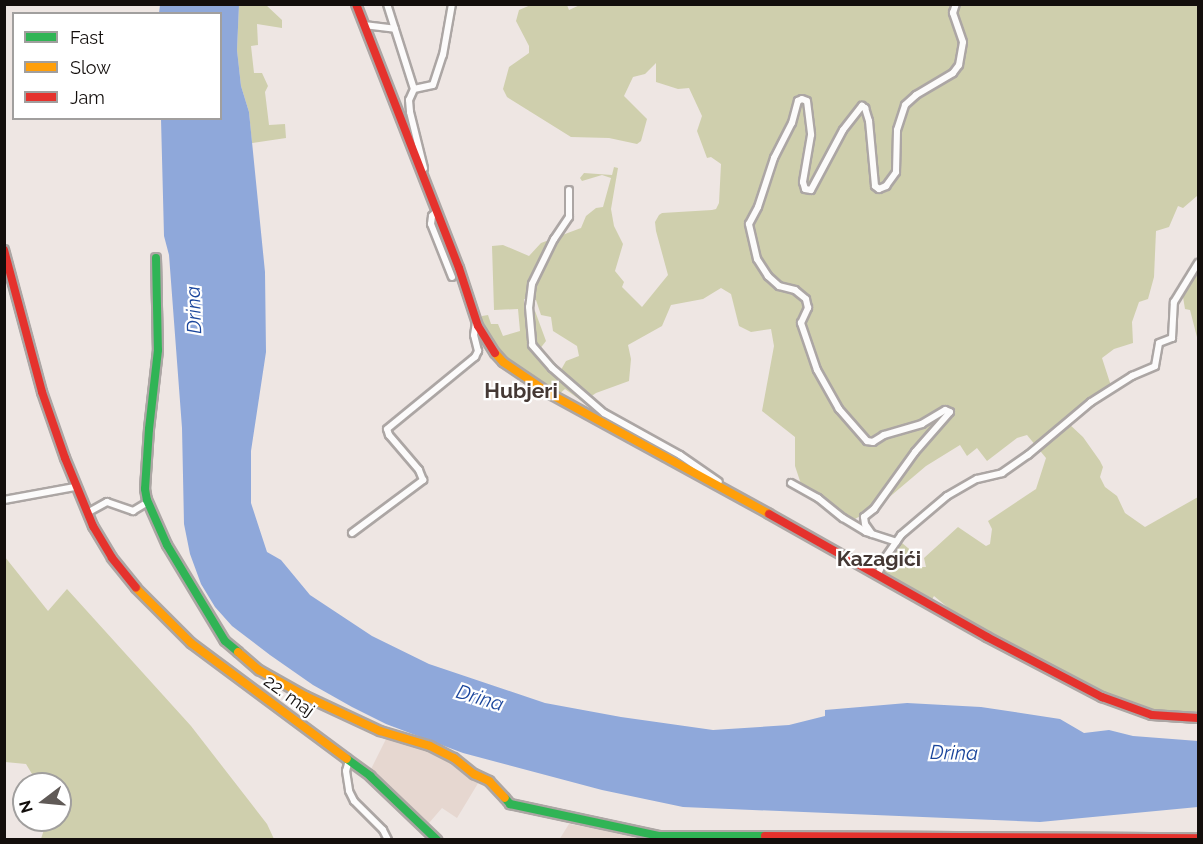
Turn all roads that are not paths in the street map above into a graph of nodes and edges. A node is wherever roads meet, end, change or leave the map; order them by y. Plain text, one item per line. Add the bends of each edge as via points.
1 (356, 4) edge
2 (387, 4) edge
3 (452, 4) edge
4 (956, 4) edge
5 (364, 26) junction
6 (395, 29) junction
7 (414, 89) junction
8 (423, 177) junction
9 (569, 190) dead end
10 (437, 212) junction
11 (4, 250) edge
12 (156, 258) dead end
13 (1198, 263) edge
14 (452, 277) dead end
15 (476, 322) junction
16 (791, 483) dead end
17 (75, 487) junction
18 (731, 492) junction
19 (4, 500) edge
20 (148, 502) junction
21 (87, 513) junction
22 (352, 533) dead end
23 (872, 534) junction
24 (896, 542) junction
25 (878, 574) junction
26 (1198, 718) edge
27 (349, 760) junction
28 (658, 838) edge
29 (1198, 838) edge
30 (388, 840) edge
31 (437, 840) edge

1 - 5 street
2 - 6 street
3 - 7 street via 433,85
4 - 23 street via 953,13 963,42 959,65 905,105 897,130 896,172 886,186 875,186 868,121 862,106 843,129 811,190 804,189 811,135 807,101 800,99 749,224 755,252 768,276 806,299 808,308 801,323 817,370 839,409 867,441 922,424 945,410 950,412 864,518
5 - 6 street
5 - 8 street
6 - 7 street
7 - 8 street via 409,100 410,112
8 - 10 street
9 - 18 street via 568,217 532,284 532,345 604,413 680,455
10 - 14 street via 431,224
10 - 15 street
11 - 17 street, 22. maj via 42,392
12 - 20 street via 158,351 145,489
13 - 24 street via 1174,302 1172,338 1159,343 1155,366 1091,402 1002,473 977,479 953,492
15 - 18 street via 503,362 580,410
15 - 22 street via 474,339 478,351 472,361 387,429 423,474 423,481
16 - 23 street
17 - 19 street
17 - 21 street, 22. maj
18 - 25 street
20 - 21 street via 133,511 107,502
20 - 28 street via 167,545 225,641 259,670 345,716 454,758 489,781 510,804
21 - 27 street, 22. maj via 135,589 167,621 211,659
23 - 24 street
24 - 25 street
25 - 26 street via 1102,697 1152,715
27 - 30 street via 349,791
27 - 31 street, 22. maj
28 - 29 street

